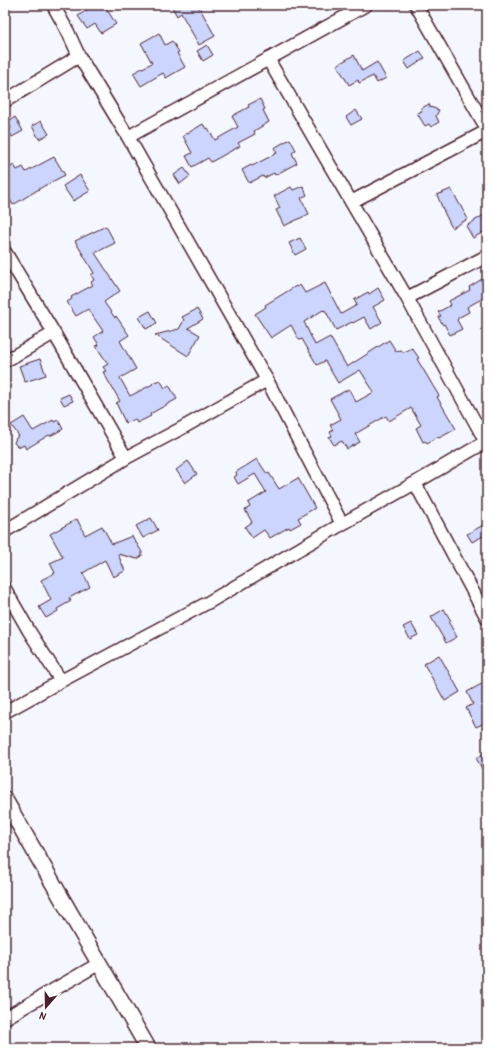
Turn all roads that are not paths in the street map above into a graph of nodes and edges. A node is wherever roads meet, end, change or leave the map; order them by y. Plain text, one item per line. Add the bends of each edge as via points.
1 (53, 5) edge
2 (366, 5) edge
3 (416, 5) edge
4 (79, 56) junction
5 (268, 59) junction
6 (5, 101) edge
7 (487, 130) edge
8 (128, 137) junction
9 (351, 202) junction
10 (5, 252) edge
11 (487, 256) edge
12 (10, 271) edge
13 (407, 298) junction
14 (54, 333) junction
15 (5, 361) edge
16 (267, 380) junction
17 (487, 441) edge
18 (126, 458) junction
19 (415, 483) junction
20 (342, 524) junction
21 (5, 531) edge
22 (5, 589) edge
23 (487, 618) edge
24 (60, 681) junction
25 (5, 712) edge
26 (5, 800) edge
27 (100, 963) junction
28 (5, 1018) edge
29 (148, 1048) edge

1 - 4 street
2 - 5 street
3 - 7 street
4 - 6 street
4 - 8 street
5 - 8 street
5 - 9 street
7 - 9 street
8 - 16 street
9 - 13 street
10 - 12 street
11 - 13 street
12 - 14 street
13 - 17 street
14 - 15 street
14 - 18 street
16 - 18 street
16 - 20 street
17 - 19 street
18 - 21 street
19 - 20 street
19 - 23 street
20 - 24 street via 209,602
22 - 24 street
24 - 25 street
26 - 27 street
27 - 28 street
27 - 29 street

